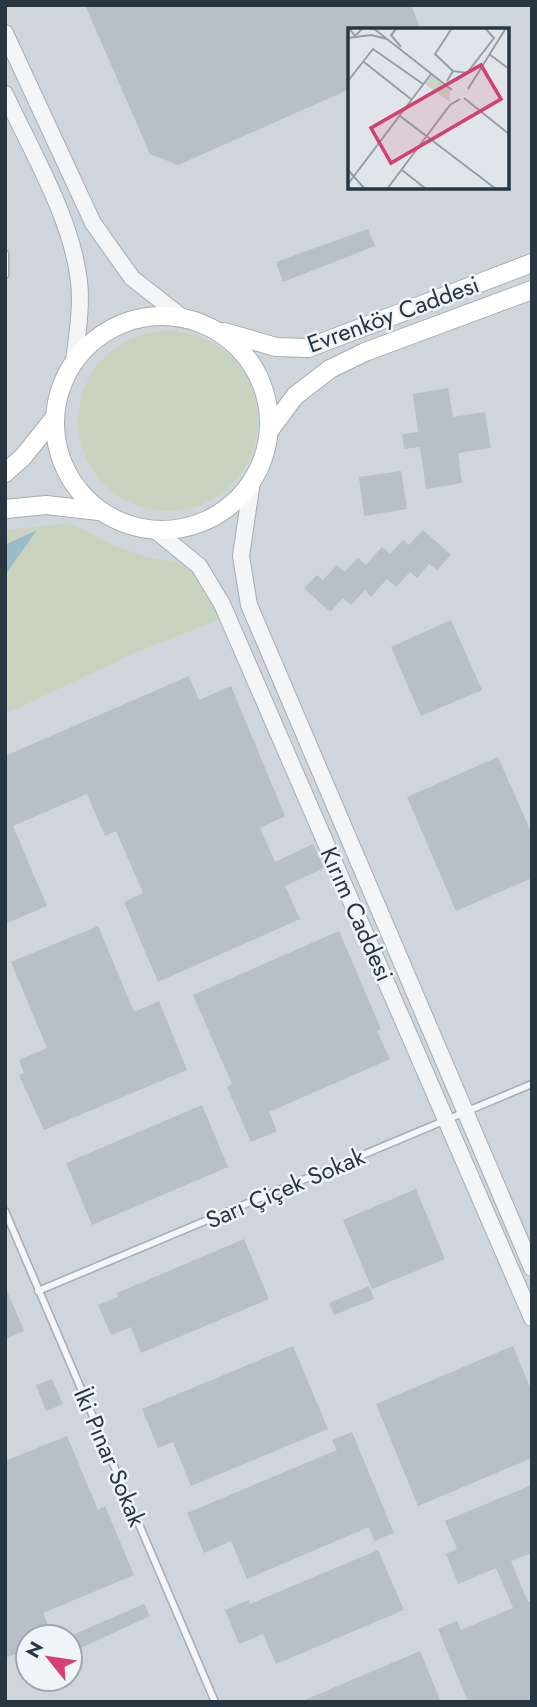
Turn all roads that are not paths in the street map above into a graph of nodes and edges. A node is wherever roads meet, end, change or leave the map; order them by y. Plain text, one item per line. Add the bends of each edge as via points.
1 (5, 33) edge
2 (5, 94) edge
3 (5, 254) edge
4 (532, 263) edge
5 (5, 275) edge
6 (532, 290) edge
7 (183, 318) junction
8 (212, 328) junction
9 (74, 362) junction
10 (55, 416) junction
11 (269, 431) junction
12 (5, 473) edge
13 (252, 481) junction
14 (5, 509) edge
15 (100, 511) junction
16 (155, 530) junction
17 (532, 1084) edge
18 (466, 1112) junction
19 (447, 1120) junction
20 (5, 1211) edge
21 (532, 1268) edge
22 (38, 1291) junction
23 (532, 1318) edge
24 (215, 1702) edge

1 - 7 street via 99,233 132,278
2 - 9 street via 64,224 72,252 79,280
3 - 5 lane
4 - 8 main road, Evrenköy Caddesi via 308,348 276,347
6 - 11 main road, Evrenköy Caddesi via 330,369 295,396
7 - 8 main road
7 - 9 main road via 152,316 122,323 95,339
8 - 11 main road via 237,346 256,371 267,400
9 - 10 main road via 59,394
10 - 12 main road
10 - 15 main road via 65,470
11 - 13 main road
13 - 16 main road via 218,515 188,527
13 - 18 street, Kırım Caddesi via 241,556 249,605
14 - 15 main road via 46,505
15 - 16 main road via 126,524
16 - 19 street, Kırım Caddesi via 189,556 219,597
17 - 18 lane, Sarı Çiçek Sokak
18 - 19 lane, Sarı Çiçek Sokak
18 - 21 street, Kırım Caddesi
19 - 22 lane, Sarı Çiçek Sokak
19 - 23 street, Kırım Caddesi
20 - 22 lane, İki Pınar Sokak
22 - 24 lane, İki Pınar Sokak

